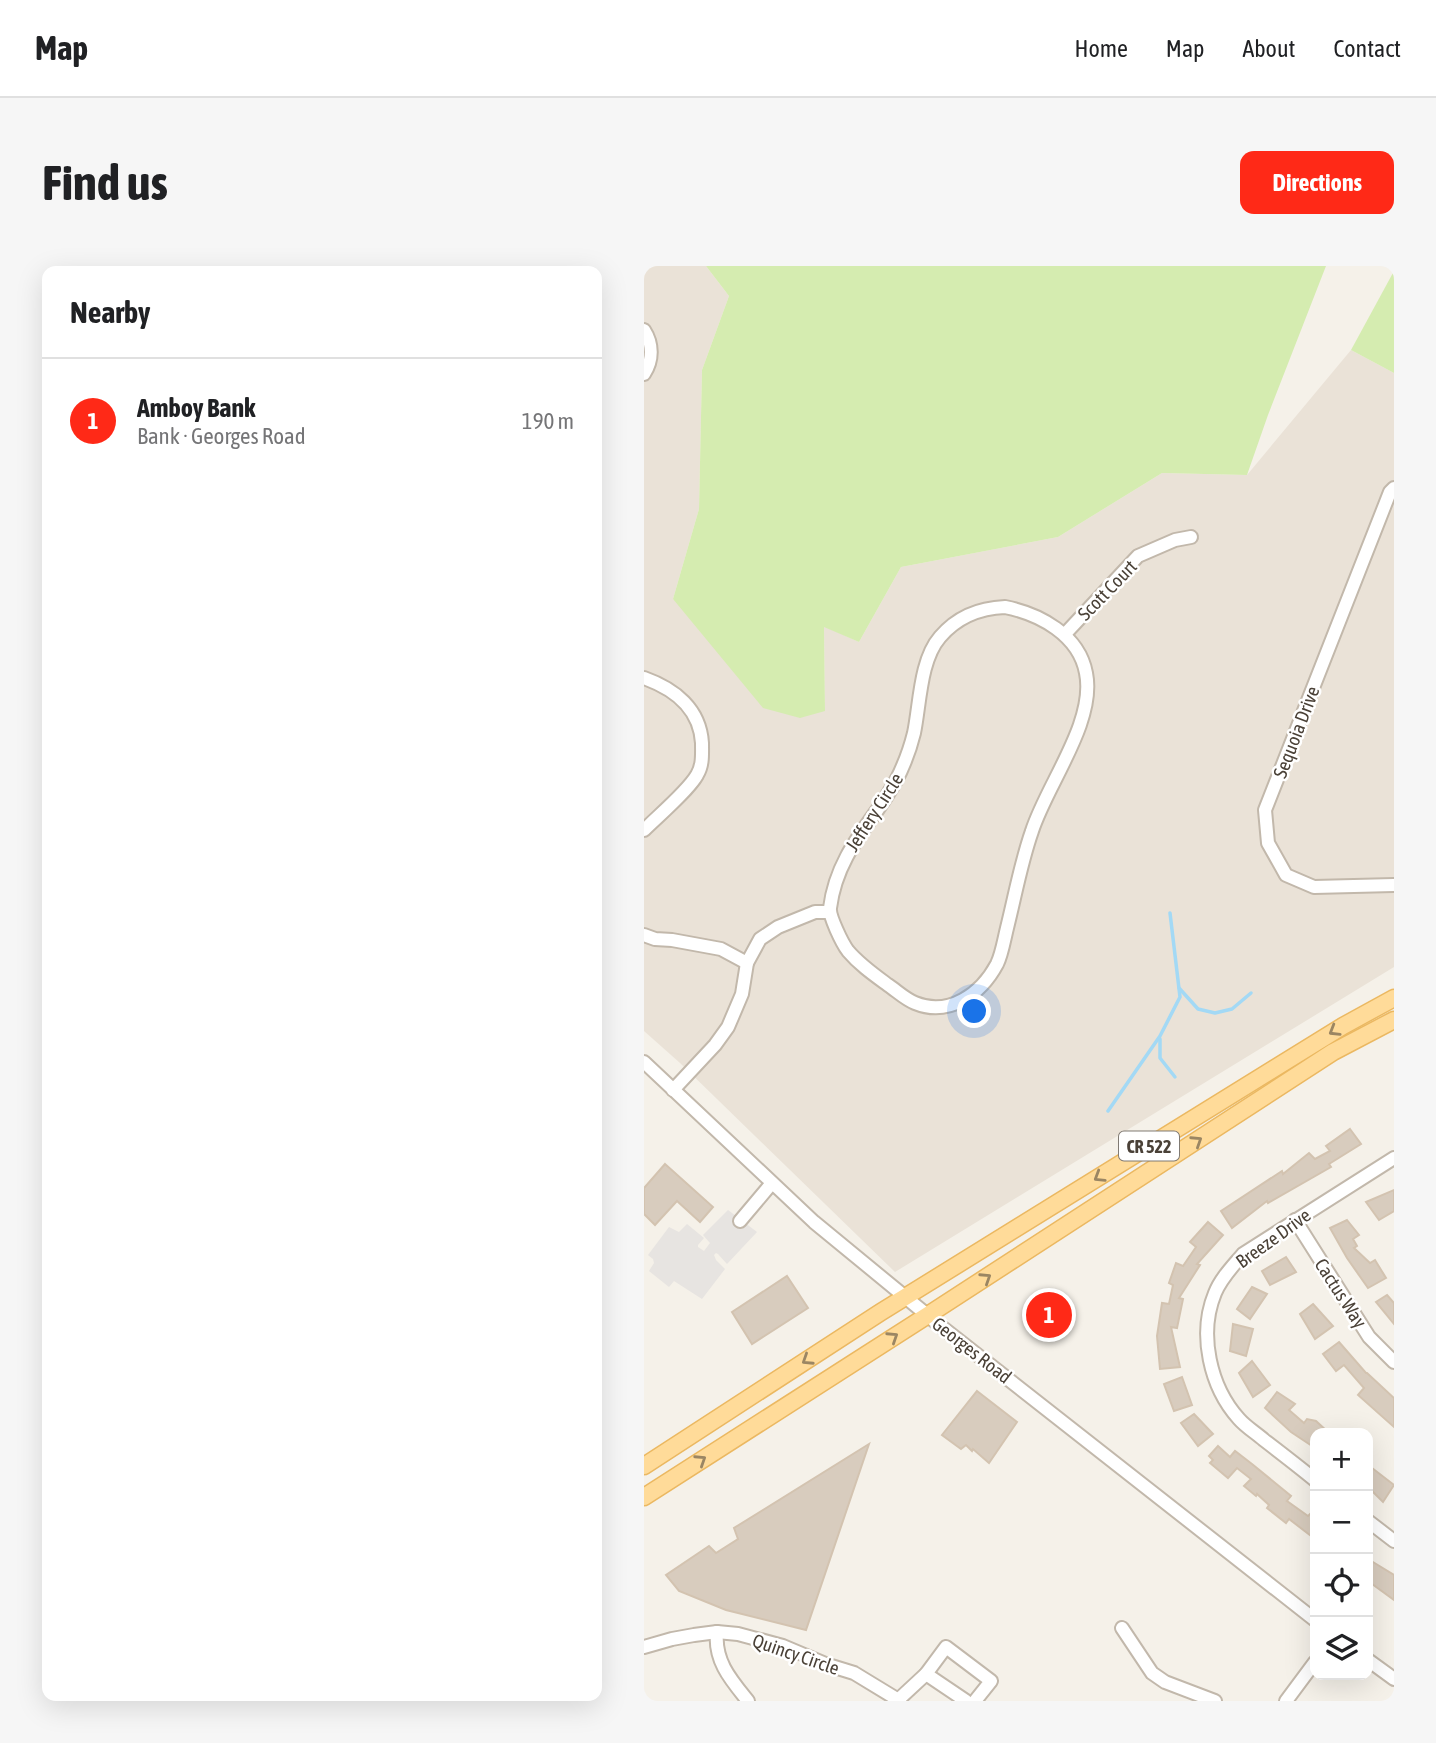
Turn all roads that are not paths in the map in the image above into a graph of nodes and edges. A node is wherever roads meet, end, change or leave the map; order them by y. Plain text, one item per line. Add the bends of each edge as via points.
1 (644, 330) edge
2 (644, 374) edge
3 (1394, 488) edge
4 (1191, 537) dead end
5 (1065, 634) junction
6 (644, 678) edge
7 (644, 830) edge
8 (1394, 886) edge
9 (829, 912) junction
10 (644, 935) edge
11 (747, 963) junction
12 (1394, 998) edge
13 (1394, 1020) edge
14 (644, 1062) edge
15 (673, 1090) junction
16 (1394, 1158) edge
17 (772, 1183) junction
18 (1295, 1220) junction
19 (740, 1221) dead end
20 (906, 1297) junction
21 (928, 1315) junction
22 (1394, 1362) edge
23 (644, 1466) edge
24 (1310, 1476) edge
25 (644, 1497) edge
26 (1373, 1525) edge
27 (1394, 1541) edge
28 (1311, 1617) edge
29 (1122, 1628) dead end
30 (717, 1632) junction
31 (644, 1647) edge
32 (1373, 1664) edge
33 (1310, 1669) edge
34 (926, 1674) junction
35 (1394, 1679) edge
36 (899, 1700) edge
37 (748, 1701) edge
38 (966, 1701) edge
39 (975, 1701) edge
40 (1216, 1701) edge
41 (1286, 1701) edge

1 - 2 street via 651,353
3 - 8 street, Sequoia Drive via 1265,810 1268,843 1286,875 1314,887
4 - 5 street, Scott Court via 1138,556
5 - 9 street, Jeffery Circle via 1021,610 1005,607 968,615 939,638 924,672 914,735 903,767 842,863
5 - 9 street, Jeffery Circle via 1086,671 1088,700 1032,830 998,962 981,987 957,1004 930,1007 913,1002 863,967 845,947
6 - 7 street via 680,698 694,714 701,729 702,750 702,765 693,782
9 - 11 street via 815,912 778,927 760,939
10 - 11 street via 721,949
11 - 15 street via 742,994 728,1027
12 -> 20 main road, CR 522
21 -> 13 main road, CR 522 via 1333,1052
14 - 15 street, Georges Road
15 - 17 street, Georges Road
16 - 18 street, Breeze Drive
17 - 19 street
17 - 20 street, Georges Road
18 - 22 street, Cactus Way via 1369,1337
18 - 24 street, Breeze Drive via 1243,1255 1228,1271 1215,1293 1207,1326 1208,1348 1214,1375 1241,1422
20 - 21 street, Georges Road
20 -> 23 main road, CR 522
25 -> 21 main road, CR 522
21 - 28 street, Georges Road
26 - 27 street
29 - 40 street via 1152,1673
30 - 31 street, Quincy Circle
30 - 36 street, Quincy Circle via 783,1646 854,1673
30 - 37 street via 715,1646 724,1668
32 - 35 street
33 - 41 street
34 - 36 street
34 - 38 street
34 - 39 street via 946,1647 992,1681

